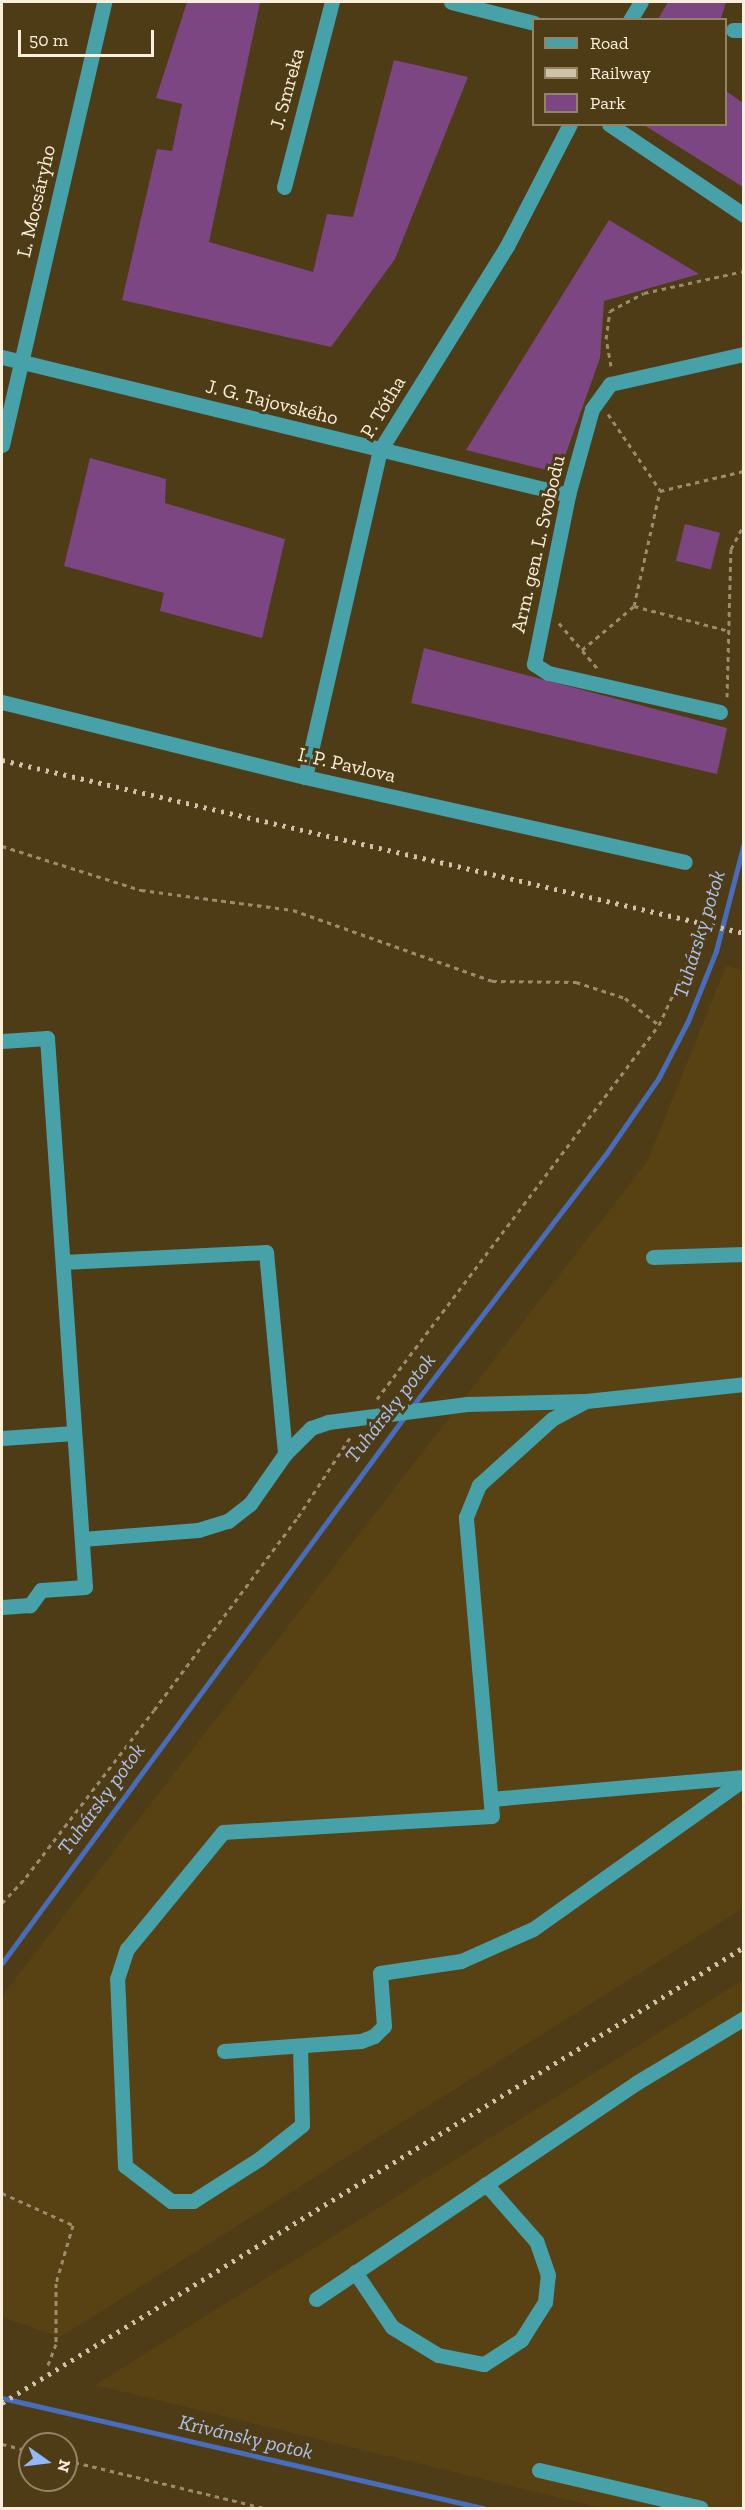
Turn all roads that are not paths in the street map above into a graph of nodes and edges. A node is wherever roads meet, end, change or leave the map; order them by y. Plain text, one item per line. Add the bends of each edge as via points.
1 (104, 2) edge
2 (332, 2) edge
3 (451, 2) edge
4 (641, 2) edge
5 (631, 18) edge
6 (532, 22) edge
7 (569, 126) edge
8 (612, 126) edge
9 (284, 187) dead end
10 (744, 215) edge
11 (744, 354) edge
12 (2, 357) edge
13 (21, 362) junction
14 (2, 445) edge
15 (380, 450) junction
16 (568, 495) junction
17 (2, 702) edge
18 (720, 712) road end
19 (304, 777) junction
20 (685, 862) dead end
21 (2, 1041) edge
22 (744, 1254) edge
23 (653, 1257) dead end
24 (63, 1262) junction
25 (744, 1384) edge
26 (586, 1401) junction
27 (74, 1433) junction
28 (2, 1438) edge
29 (285, 1454) junction
30 (82, 1539) junction
31 (2, 1607) edge
32 (744, 1778) edge
33 (491, 1799) junction
34 (744, 2018) edge
35 (300, 2046) junction
36 (224, 2051) dead end
37 (486, 2184) junction
38 (355, 2272) junction
39 (316, 2299) dead end
40 (539, 2470) dead end
41 (701, 2508) edge

1 - 13 street, L. Mocsáryho
2 - 9 street, J. Smreka
3 - 6 street
4 - 5 street
7 - 15 street, P. Tótha via 507,246
8 - 10 street
11 - 16 street, Arm. gen. L. Svobodu via 610,384 592,409
12 - 13 street, J. G. Tajovského
13 - 14 street, L. Mocsáryho
13 - 15 street, J. G. Tajovského
15 - 16 street, J. G. Tajovského
15 - 19 street, P. Tótha
16 - 18 street, Arm. gen. L. Svobodu via 534,664 548,673
17 - 19 street, I. P. Pavlova
19 - 20 street, I. P. Pavlova
21 - 24 street via 47,1038
22 - 23 street
24 - 27 street
24 - 29 street via 266,1252
25 - 26 street
26 - 29 street via 467,1404 380,1413 311,1428
26 - 33 street via 552,1419 479,1485 466,1517
27 - 28 street
27 - 30 street
29 - 30 street via 250,1504 228,1521 198,1530
30 - 31 street via 85,1587 41,1590 30,1605
32 - 33 street
32 - 35 street via 533,1929 461,1961 380,1973 384,2026 374,2036
33 - 35 street via 492,1816 223,1832 127,1949 117,1979 125,2166 171,2202 193,2201 260,2159 302,2125
34 - 37 street via 636,2083
35 - 36 street
37 - 38 street
37 - 38 street via 536,2241 548,2276 545,2302 521,2340 484,2364 438,2355 392,2327
38 - 39 street
40 - 41 street

